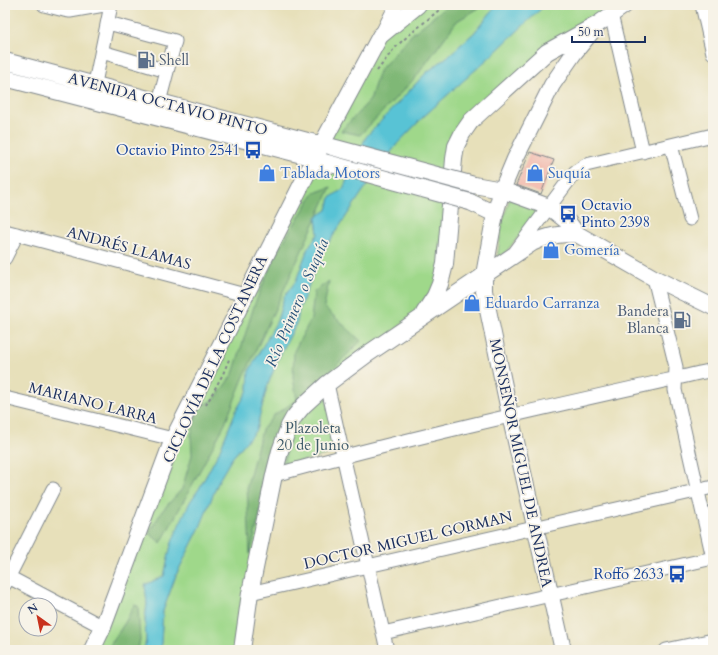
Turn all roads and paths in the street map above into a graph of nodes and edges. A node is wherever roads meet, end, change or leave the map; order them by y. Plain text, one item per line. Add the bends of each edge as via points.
1 (44, 5) edge
2 (104, 5) edge
3 (111, 5) edge
4 (396, 5) edge
5 (418, 5) edge
6 (445, 5) edge
7 (625, 5) edge
8 (702, 5) edge
9 (611, 14) junction
10 (108, 23) junction
11 (598, 24) junction
12 (380, 36) junction
13 (102, 52) junction
14 (713, 53) edge
15 (5, 61) edge
16 (167, 71) junction
17 (375, 73) dead end
18 (5, 78) edge
19 (95, 85) junction
20 (92, 102) junction
21 (159, 102) junction
22 (713, 135) edge
23 (671, 145) junction
24 (327, 146) junction
25 (643, 152) junction
26 (319, 160) junction
27 (502, 190) junction
28 (549, 207) junction
29 (495, 214) junction
30 (690, 219) dead end
31 (11, 233) edge
32 (577, 234) junction
33 (5, 258) edge
34 (510, 258) junction
35 (484, 275) junction
36 (654, 278) junction
37 (245, 295) junction
38 (713, 307) edge
39 (420, 319) junction
40 (232, 352) dead end
41 (713, 370) edge
42 (675, 379) junction
43 (328, 384) junction
44 (5, 398) edge
45 (204, 407) dead end
46 (510, 415) junction
47 (173, 439) junction
48 (344, 455) junction
49 (274, 475) junction
50 (713, 487) edge
51 (53, 489) dead end
52 (698, 490) junction
53 (535, 527) junction
54 (713, 558) edge
55 (368, 566) junction
56 (6, 579) edge
57 (250, 593) junction
58 (550, 595) junction
59 (103, 627) junction
60 (383, 633) junction
61 (713, 640) edge
62 (92, 650) edge
63 (242, 650) edge
64 (387, 650) edge
65 (563, 650) edge
66 (666, 650) edge

1 - 2 street via 64,10
3 - 10 street
4 - 12 street
5 - 12 main road
6 - 17 path via 402,41
7 - 9 main road
8 - 14 street
9 - 11 main road
9 - 25 street
10 - 13 street
10 - 16 street via 175,41
11 - 27 main road, MONSEÑOR MIGUEL DE ANDREA via 552,85
11 - 39 main road via 547,52 471,121 462,134 456,146 454,159 445,264 434,298
12 - 24 main road
13 - 16 street
13 - 19 street
15 - 19 main road, AVENIDA OCTAVIO PINTO
16 - 21 street
18 - 20 main road, AVENIDA OCTAVIO PINTO
19 - 20 street
19 - 21 main road, AVENIDA OCTAVIO PINTO
20 - 26 main road, AVENIDA OCTAVIO PINTO
21 - 24 main road, AVENIDA OCTAVIO PINTO
22 - 23 street
23 - 25 street
23 - 30 street
24 - 26 main road
24 - 27 main road, AVENIDA OCTAVIO PINTO, bridge
25 - 28 street via 586,166 575,172
26 - 29 main road, AVENIDA OCTAVIO PINTO, bridge via 470,202
26 - 37 main road
27 - 28 main road
27 - 29 main road, MONSEÑOR MIGUEL DE ANDREA
28 - 32 main road via 568,222
28 - 34 street
29 - 35 main road, MONSEÑOR MIGUEL DE ANDREA
31 - 33 street
31 - 37 street, ANDRÉS LLAMAS
32 - 34 main road via 547,236
32 - 36 main road
34 - 35 main road
35 - 39 main road
35 - 46 main road, MONSEÑOR MIGUEL DE ANDREA via 484,291
36 - 38 main road
36 - 42 street via 676,367
37 - 47 main road
39 - 43 main road
40 - 45 path, CICLOVÍA DE LA COSTANERA
41 - 42 street
42 - 46 street
42 - 52 street via 675,390
43 - 48 street
43 - 49 main road via 304,404 294,417 280,451
44 - 47 street, MARIANO LARRA
46 - 48 street
46 - 53 main road, MONSEÑOR MIGUEL DE ANDREA
47 - 59 main road
48 - 49 street
48 - 55 street
49 - 57 main road
50 - 52 street, DOCTOR MIGUEL GORMAN
51 - 56 street
52 - 53 street, DOCTOR MIGUEL GORMAN
52 - 54 street
53 - 55 street, DOCTOR MIGUEL GORMAN
53 - 58 main road, MONSEÑOR MIGUEL DE ANDREA
54 - 58 street
55 - 57 street, DOCTOR MIGUEL GORMAN
55 - 60 street
56 - 59 street
57 - 63 main road
58 - 60 street
58 - 65 main road, MONSEÑOR MIGUEL DE ANDREA
59 - 62 main road
60 - 64 street
61 - 66 street

